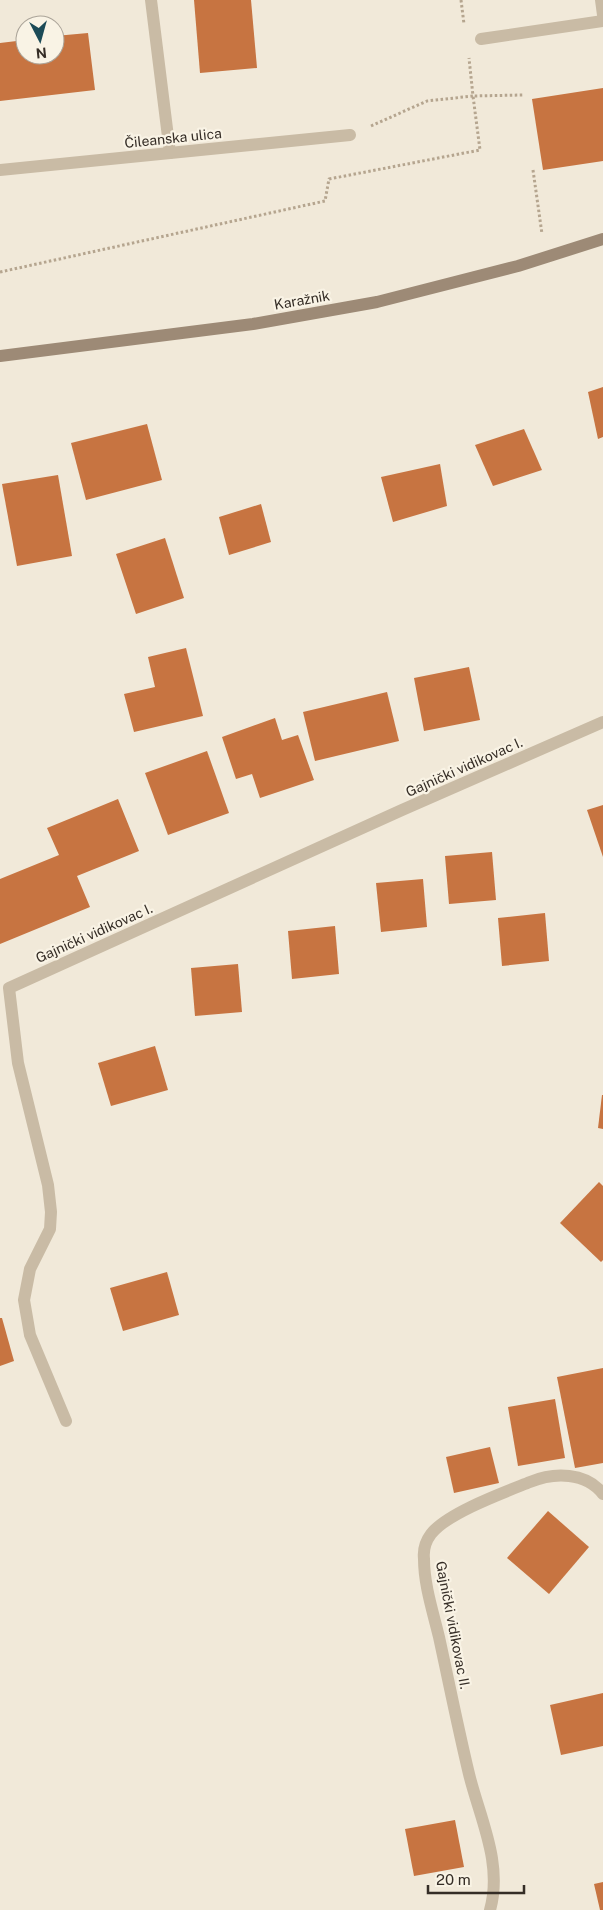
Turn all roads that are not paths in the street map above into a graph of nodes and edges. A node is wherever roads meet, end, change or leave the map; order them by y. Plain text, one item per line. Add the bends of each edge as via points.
1 (151, 0) edge
2 (601, 0) edge
3 (603, 15) edge
4 (603, 21) edge
5 (480, 39) dead end
6 (350, 135) road end
7 (170, 153) junction
8 (0, 170) edge
9 (603, 239) edge
10 (0, 356) edge
11 (603, 722) edge
12 (66, 1421) dead end
13 (603, 1494) edge
14 (490, 1910) edge

1 - 7 street
2 - 3 street
4 - 5 street
6 - 7 street, Čileanska ulica
7 - 8 street, Čileanska ulica
9 - 10 street, Karažnik via 518,266 377,302 252,324
11 - 12 street, Gajnički vidikovac I. via 9,988 18,1063 48,1185 51,1212 50,1229 30,1270 24,1300 30,1335
13 - 14 street, Gajnički vidikovac II. via 582,1479 559,1475 543,1477 449,1519 437,1527 425,1544 424,1560 436,1624 469,1775 491,1852 494,1887

